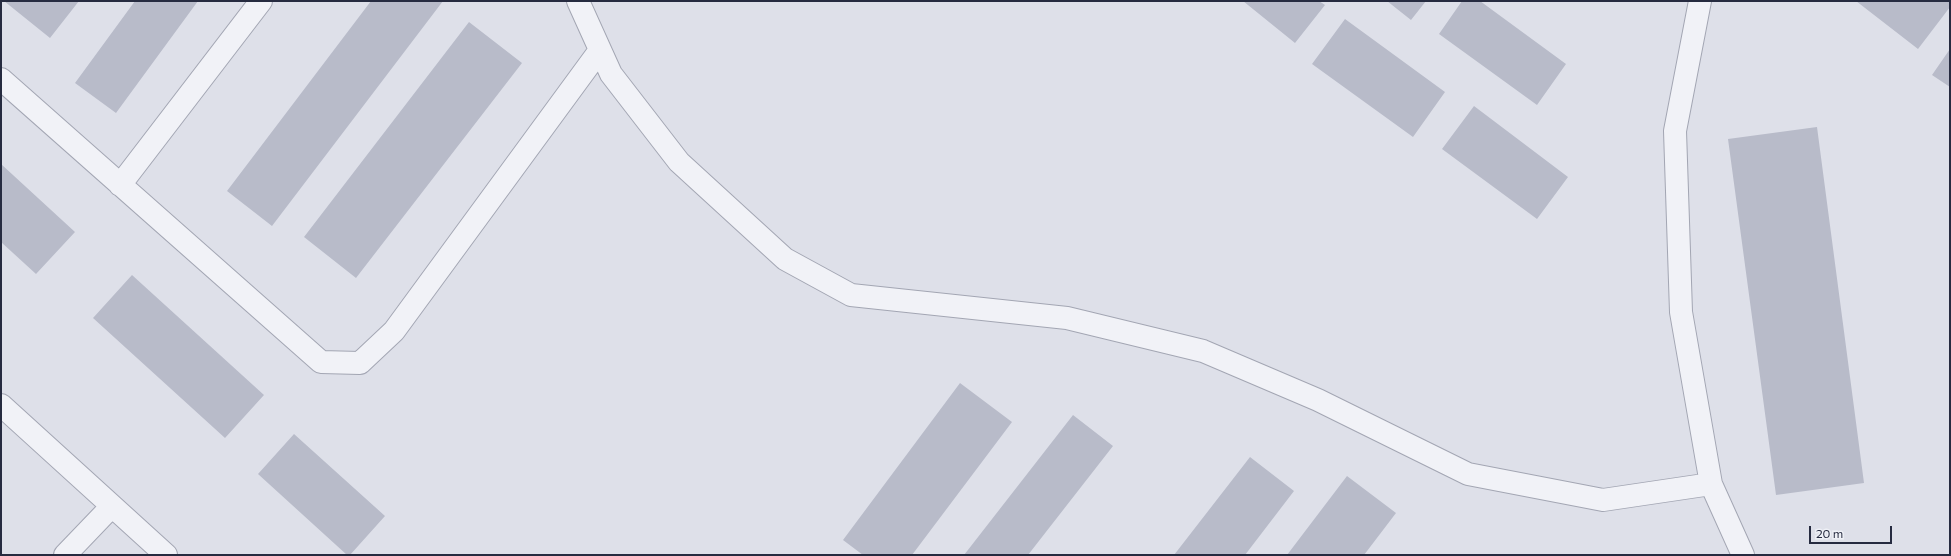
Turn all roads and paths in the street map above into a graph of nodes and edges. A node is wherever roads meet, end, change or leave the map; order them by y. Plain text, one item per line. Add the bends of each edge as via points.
1 (261, 1) edge
2 (578, 1) edge
3 (1700, 1) edge
4 (600, 50) junction
5 (1, 79) edge
6 (120, 185) junction
7 (1, 405) edge
8 (1712, 484) junction
9 (112, 506) junction
10 (65, 555) edge
11 (166, 555) edge
12 (1743, 555) edge

1 - 6 street
2 - 4 street
3 - 8 street via 1675,131 1681,312
4 - 6 street via 394,331 360,363 320,362
4 - 8 street via 611,74 678,162 785,259 851,295 1066,318 1203,351 1318,400 1468,474 1602,500
5 - 6 street
7 - 9 street
8 - 12 street
9 - 10 street
9 - 11 street

